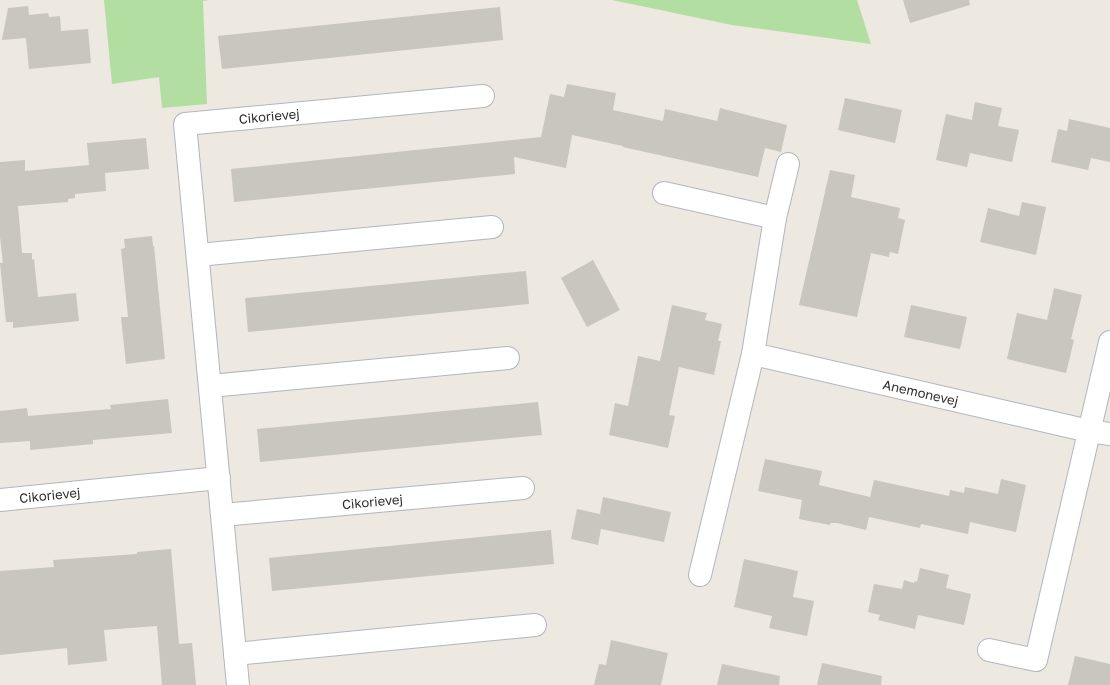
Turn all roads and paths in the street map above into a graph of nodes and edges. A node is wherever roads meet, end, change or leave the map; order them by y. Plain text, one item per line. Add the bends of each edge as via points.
1 (483, 96) dead end
2 (788, 164) dead end
3 (664, 193) dead end
4 (775, 218) junction
5 (492, 227) dead end
6 (198, 255) junction
7 (1110, 342) edge
8 (753, 354) junction
9 (508, 358) dead end
10 (210, 386) junction
11 (1100, 433) edge
12 (219, 478) junction
13 (523, 488) dead end
14 (0, 500) edge
15 (222, 515) junction
16 (700, 575) dead end
17 (535, 625) dead end
18 (989, 650) dead end
19 (236, 654) junction
20 (238, 685) edge

1 - 6 street, Cikorievej via 185,124
2 - 4 street
3 - 4 street
4 - 8 street
5 - 6 street
6 - 10 street, Cikorievej
7 - 11 street
8 - 11 street, Anemonevej
8 - 16 street
9 - 10 street
10 - 12 street, Cikorievej
11 - 18 street via 1036,660
12 - 14 street, Cikorievej
12 - 15 street, Cikorievej
13 - 15 street, Cikorievej
15 - 19 street, Cikorievej
17 - 19 street
19 - 20 street, Cikorievej

